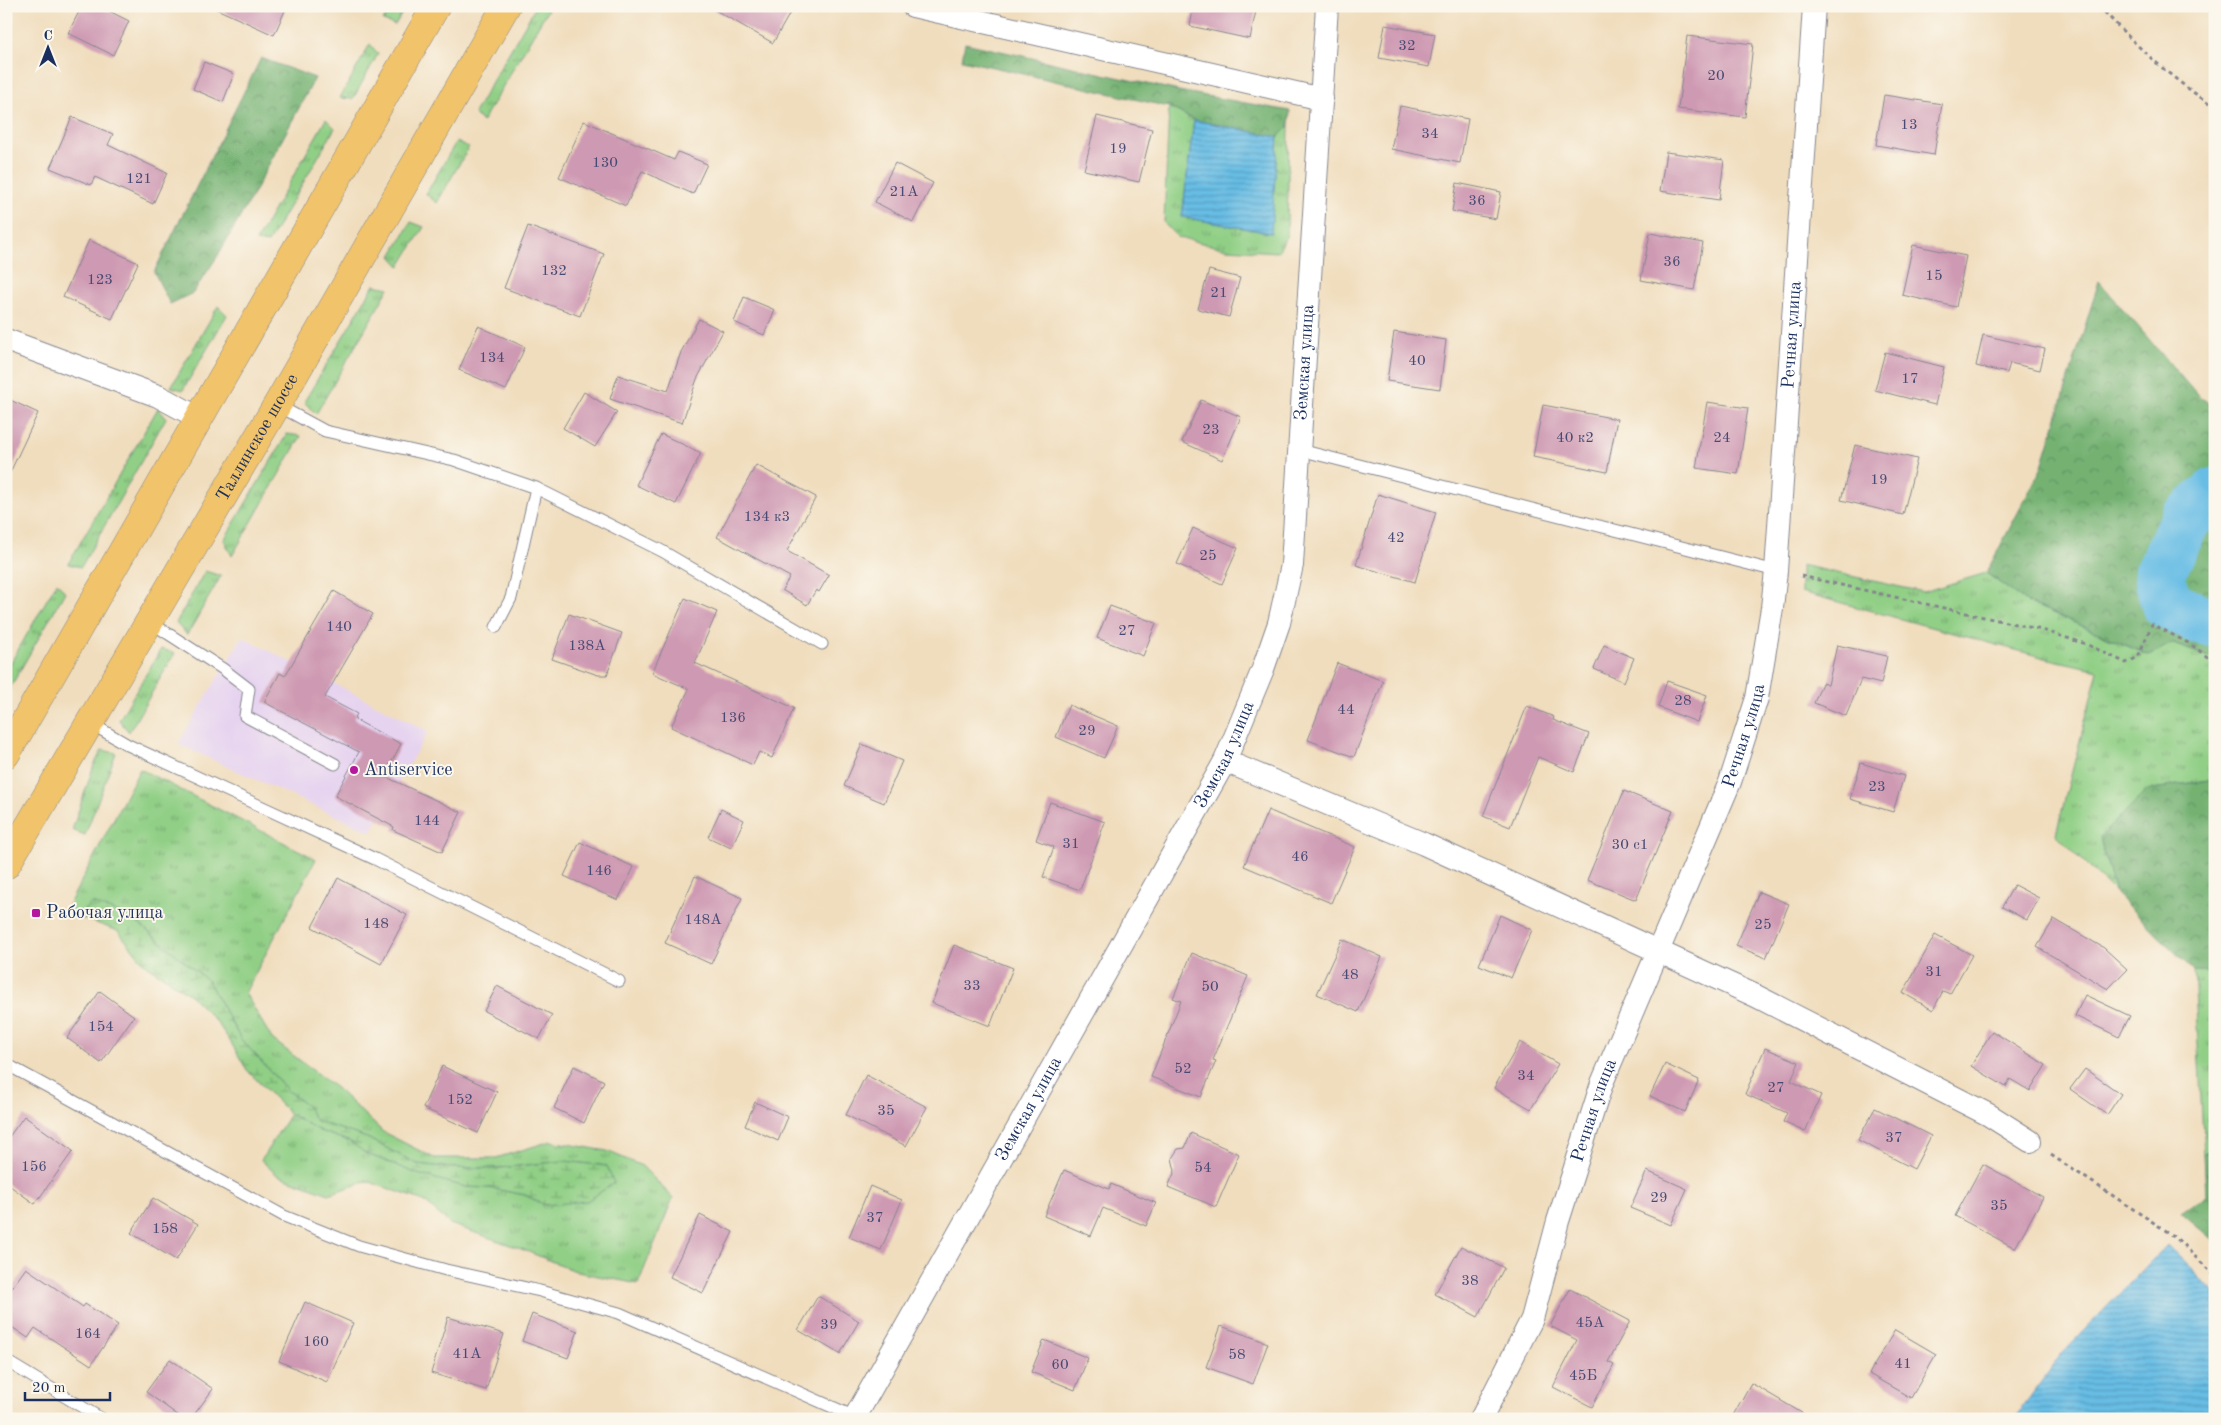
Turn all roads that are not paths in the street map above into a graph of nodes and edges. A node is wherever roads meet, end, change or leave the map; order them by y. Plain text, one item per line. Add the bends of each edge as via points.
1 (436, 6) edge
2 (506, 6) edge
3 (913, 6) edge
4 (1327, 6) edge
5 (1814, 6) edge
6 (1322, 99) junction
7 (6, 340) edge
8 (277, 405) junction
9 (199, 418) junction
10 (1300, 450) junction
11 (536, 488) junction
12 (1776, 571) junction
13 (150, 622) junction
14 (496, 627) dead end
15 (822, 644) dead end
16 (90, 723) junction
17 (6, 754) edge
18 (1224, 761) junction
19 (335, 764) dead end
20 (6, 865) edge
21 (1658, 951) junction
22 (619, 981) dead end
23 (6, 1064) edge
24 (2030, 1141) road end
25 (6, 1361) edge
26 (857, 1418) edge
27 (102, 1419) edge
28 (1481, 1419) edge

1 - 9 main road
2 - 8 main road, Таллинское шоссе
3 - 6 street
4 - 6 street, Земская улица
5 - 12 street, Речная улица
6 - 10 street, Земская улица
7 - 9 street via 158,396
8 - 11 lane via 325,430 454,460
8 - 13 main road, Таллинское шоссе
9 - 17 main road via 17,726
10 - 12 lane
10 - 18 street, Земская улица via 1292,565 1279,623
11 - 14 lane via 511,598
11 - 15 lane via 662,551
12 - 21 street, Речная улица via 1757,698 1730,782
13 - 16 main road, Таллинское шоссе
13 - 19 lane via 249,689 245,716
16 - 20 main road, Таллинское шоссе
16 - 22 lane via 128,745 375,859
18 - 21 street via 1424,844
18 - 26 street, Земская улица
21 - 24 street via 1847,1040 1989,1115
21 - 28 street, Речная улица via 1602,1083 1558,1221 1532,1319
23 - 26 lane via 284,1216 359,1246 619,1313
25 - 27 lane

